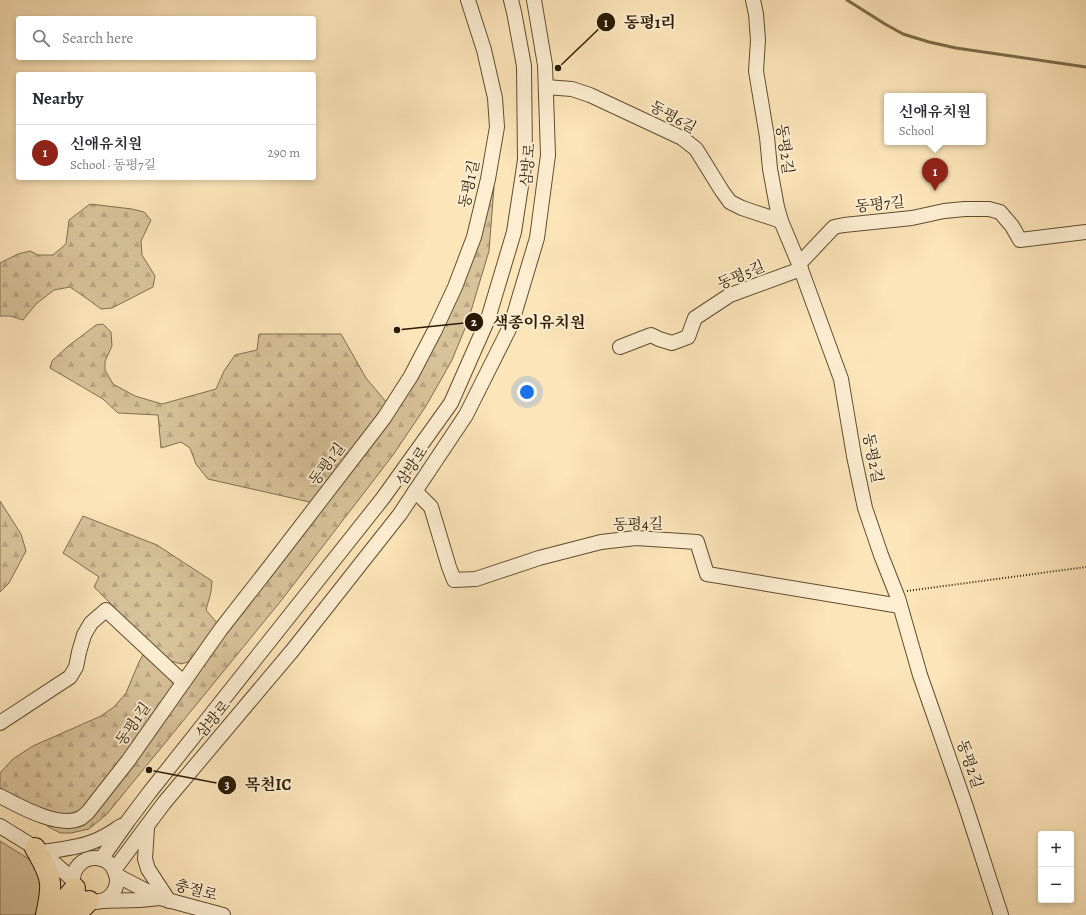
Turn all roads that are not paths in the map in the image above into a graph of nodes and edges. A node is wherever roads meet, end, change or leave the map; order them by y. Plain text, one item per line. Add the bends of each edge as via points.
1 (468, 0) edge
2 (511, 0) edge
3 (534, 0) edge
4 (753, 0) edge
5 (546, 87) junction
6 (781, 221) junction
7 (1086, 232) edge
8 (800, 267) junction
9 (620, 348) dead end
10 (415, 491) junction
11 (898, 600) junction
12 (183, 682) junction
13 (0, 723) edge
14 (0, 796) edge
15 (128, 821) junction
16 (0, 826) edge
17 (146, 828) junction
18 (38, 850) junction
19 (95, 859) junction
20 (115, 872) junction
21 (84, 892) junction
22 (164, 900) junction
23 (46, 915) edge
24 (52, 915) edge
25 (75, 915) edge
26 (224, 915) edge
27 (1001, 915) edge

1 - 12 street, 동평1길 via 484,50 495,98 497,127 476,229 455,287 411,376 384,418
2 - 15 street, 삼방로 via 524,66 525,160 514,232 488,319 451,403 383,498
3 - 5 street, 삼방로 via 546,65
4 - 6 street, 동평2길 via 758,40 756,71 770,169
5 - 6 street, 동평6길 via 572,89 590,95 682,138 696,149 730,202
5 - 10 street, 삼방로 via 548,155 537,238 511,325 466,415
6 - 8 street, 동평2길
7 - 8 street, 동평7길 via 1020,240 1000,212 989,209 944,211 912,218 834,227
8 - 9 street, 동평5길 via 730,295 695,318 688,337 672,343 651,336
8 - 11 street, 동평2길 via 842,379 865,508
10 - 11 street, 동평4길 via 431,507 454,580 476,579 539,558 601,542 636,538 697,542 707,574
10 - 17 street, 삼방로 via 400,514 292,651 164,803
11 - 27 street, 동평2길 via 920,675
12 - 13 street via 106,610 91,623 84,635 76,668 70,677
12 - 14 street, 동평1길 via 128,760 81,818 65,821 42,816
15 - 18 street via 105,836 88,843 71,848
15 - 19 street, 삼방로
16 - 18 street
17 - 20 street, 삼방로
17 - 22 street via 145,859
18 - 19 street
18 - 21 street
18 - 23 highway via 50,884
19 - 20 street, 충절로 via 109,863
19 - 21 street, 삼방로 via 84,861 74,874
20 - 21 street via 116,886 106,899
20 - 22 street, 충절로
21 - 22 street, 충절로 via 140,900
21 - 24 highway
21 - 25 highway
22 - 26 street, 충절로

